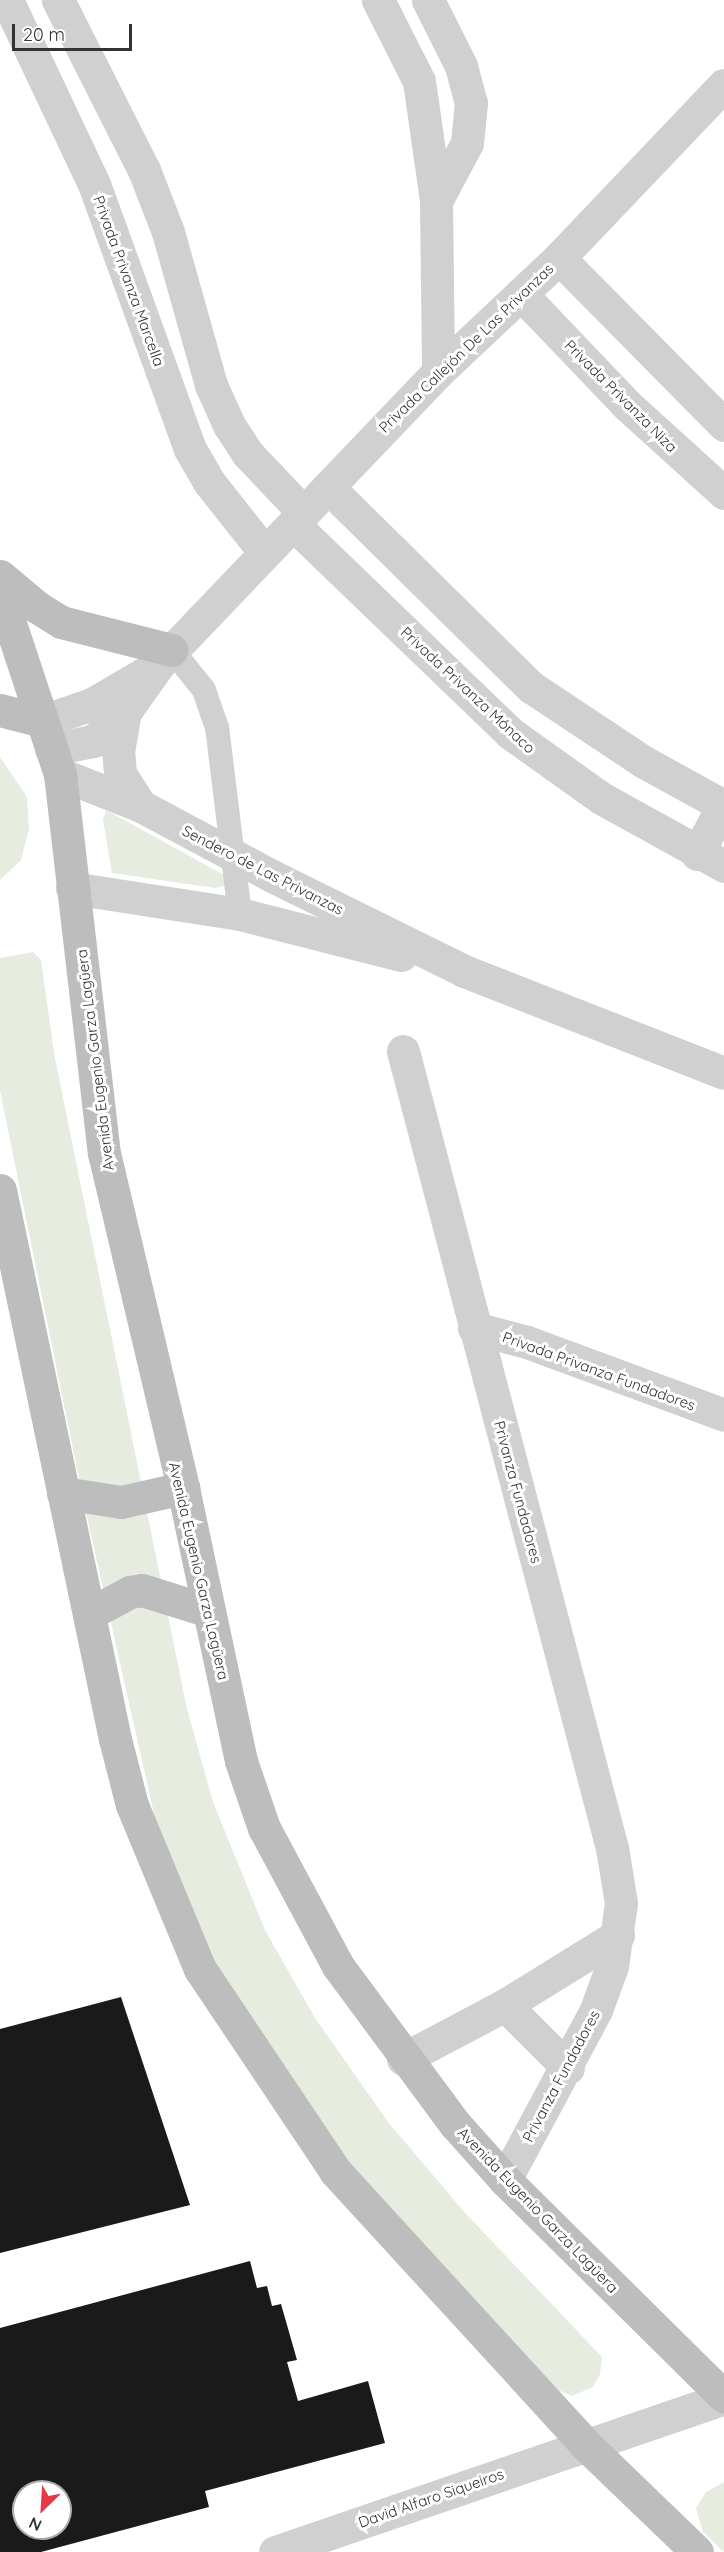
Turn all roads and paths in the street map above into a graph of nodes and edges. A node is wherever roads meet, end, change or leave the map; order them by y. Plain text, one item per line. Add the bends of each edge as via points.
1 (58, 0) edge
2 (378, 0) edge
3 (428, 0) edge
4 (21, 5) edge
5 (724, 85) edge
6 (436, 201) junction
7 (559, 258) junction
8 (521, 294) junction
9 (438, 372) junction
10 (724, 424) edge
11 (328, 487) junction
12 (724, 493) edge
13 (299, 518) junction
14 (265, 554) junction
15 (0, 576) edge
16 (0, 592) edge
17 (165, 657) junction
18 (0, 710) edge
19 (125, 712) junction
20 (51, 748) junction
21 (141, 806) junction
22 (724, 806) edge
23 (235, 857) junction
24 (711, 860) edge
25 (72, 888) junction
26 (240, 914) junction
27 (464, 971) junction
28 (403, 1051) dead end
29 (724, 1073) edge
30 (0, 1190) edge
31 (6, 1252) edge
32 (474, 1328) junction
33 (724, 1415) edge
34 (183, 1488) junction
35 (63, 1493) junction
36 (209, 1611) junction
37 (89, 1614) junction
38 (618, 1935) junction
39 (505, 2005) junction
40 (403, 2059) junction
41 (568, 2068) junction
42 (505, 2180) junction
43 (724, 2398) edge
44 (586, 2445) junction
45 (275, 2552) edge
46 (697, 2552) edge

1 - 13 street via 144,170 168,232 211,385 229,425
2 - 6 street via 419,81
3 - 6 street via 461,66 471,103 467,143
4 - 14 street, Privada Privanza Marcella via 94,184 190,449 209,482
5 - 7 street, Privada Callejón De Las Privanzas
6 - 9 street
7 - 8 street, Privada Callejón De Las Privanzas
7 - 10 street
8 - 9 street, Privada Callejón De Las Privanzas
8 - 12 street, Privada Privanza Niza via 627,405
9 - 11 street, Privada Callejón De Las Privanzas
11 - 13 street, Privada Callejón De Las Privanzas
11 - 22 street via 531,687 644,762
13 - 14 street, Privada Callejón De Las Privanzas
13 - 24 street, Privada Privanza Mónaco via 510,733 601,798
14 - 17 street, Privada Callejón De Las Privanzas
15 - 17 main road via 61,622
16 - 20 main road, Avenida Eugenio Garza Lagüera
17 - 19 street, Privada Callejón De Las Privanzas
17 - 20 street, Privada Callejón De Las Privanzas
17 - 23 lane via 204,690 217,727
18 - 20 main road
19 - 20 street, Privada Callejón De Las Privanzas via 93,741
19 - 21 street via 118,750 120,774
20 - 21 street, Sendero de Las Privanzas
20 - 25 main road, Avenida Eugenio Garza Lagüera
21 - 23 street, Sendero de Las Privanzas
22 - 24 street
23 - 26 lane
23 - 27 street, Sendero de Las Privanzas
25 - 26 street, Sendero de Las Privanzas
25 - 34 main road, Avenida Eugenio Garza Lagüera via 104,1153
26 - 27 street, Sendero de Las Privanzas
27 - 29 street, Sendero de Las Privanzas
28 - 32 street, Privanza Fundadores
30 - 31 main road
31 - 35 main road
32 - 33 street, Privada Privanza Fundadores via 527,1342
32 - 38 street, Privanza Fundadores via 612,1848 621,1903
34 - 35 main road via 121,1502
34 - 36 main road, Avenida Eugenio Garza Lagüera
35 - 37 main road
36 - 37 main road via 142,1590 130,1592
36 - 40 main road, Avenida Eugenio Garza Lagüera via 241,1761 264,1828 338,1966
37 - 44 main road via 132,1805 200,1970 335,2171
38 - 39 street
38 - 41 street, Privanza Fundadores via 607,1984
39 - 40 street
39 - 41 street
40 - 42 main road, Avenida Eugenio Garza Lagüera
41 - 42 street, Privanza Fundadores
42 - 43 main road, Avenida Eugenio Garza Lagüera
43 - 44 street, David Alfaro Siqueiros
44 - 45 street, David Alfaro Siqueiros
44 - 46 main road

